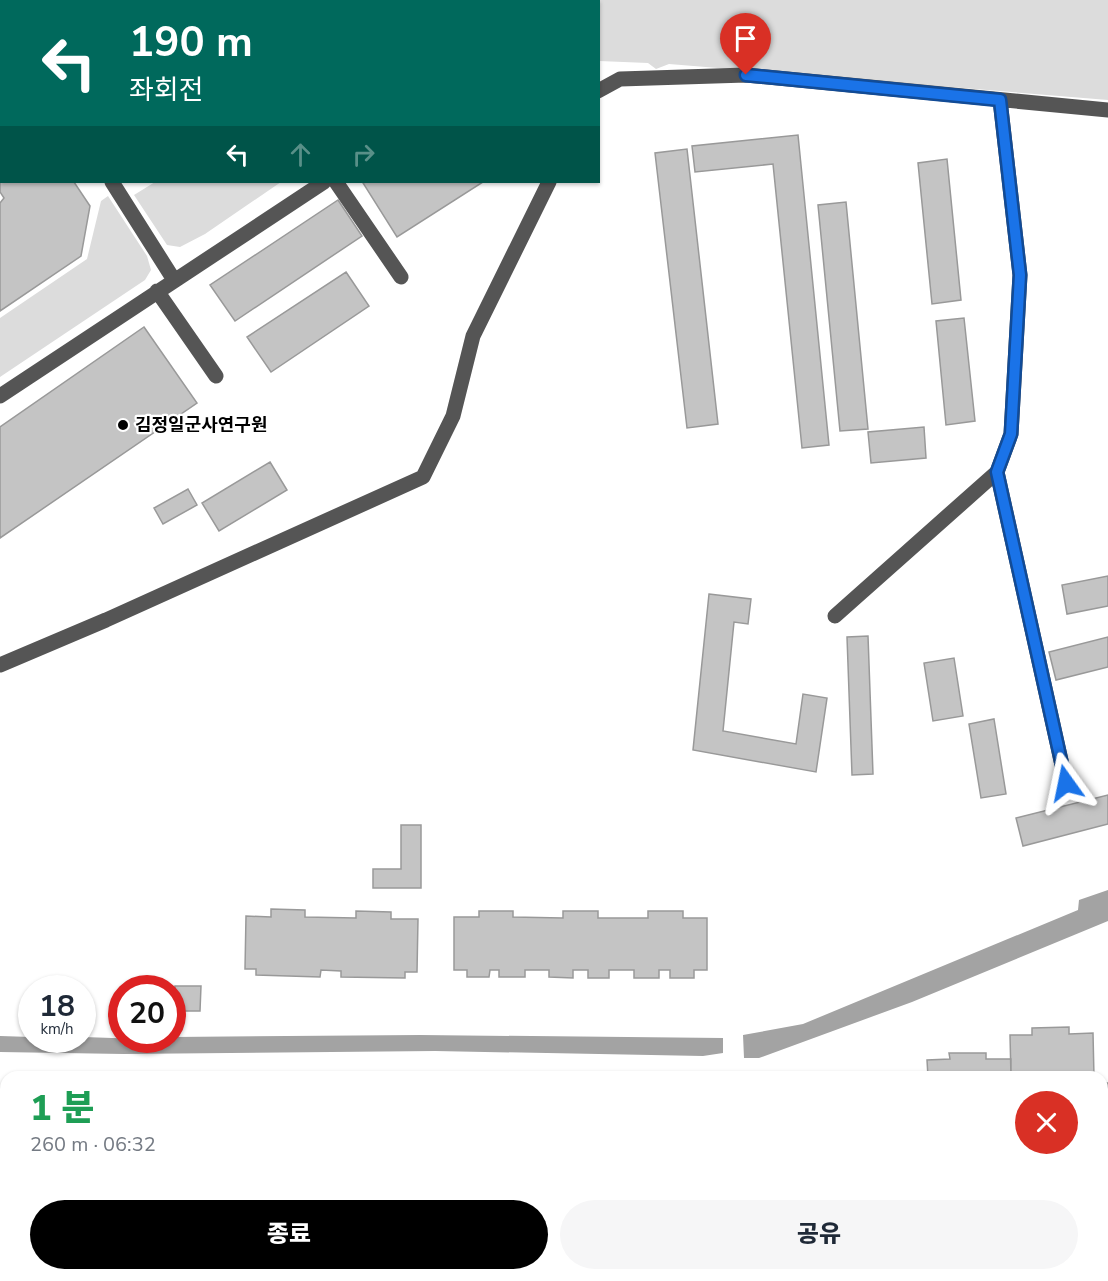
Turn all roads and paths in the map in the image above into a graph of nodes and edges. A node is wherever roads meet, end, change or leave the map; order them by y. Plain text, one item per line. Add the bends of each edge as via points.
1 (600, 90) edge
2 (1000, 100) junction
3 (1108, 110) edge
4 (322, 183) edge
5 (337, 183) edge
6 (549, 183) edge
7 (118, 184) edge
8 (401, 277) dead end
9 (174, 280) junction
10 (157, 291) junction
11 (216, 376) dead end
12 (0, 396) edge
13 (997, 472) junction
14 (835, 616) dead end
15 (0, 665) edge
16 (1066, 783) dead end

1 - 2 street via 620,80 746,75
2 - 3 street
2 - 13 street via 1020,275 1011,434
4 - 9 street
5 - 8 street
6 - 15 street via 473,336 453,416 423,477
7 - 9 street
9 - 10 street
10 - 11 street
10 - 12 street
13 - 14 street
13 - 16 street

